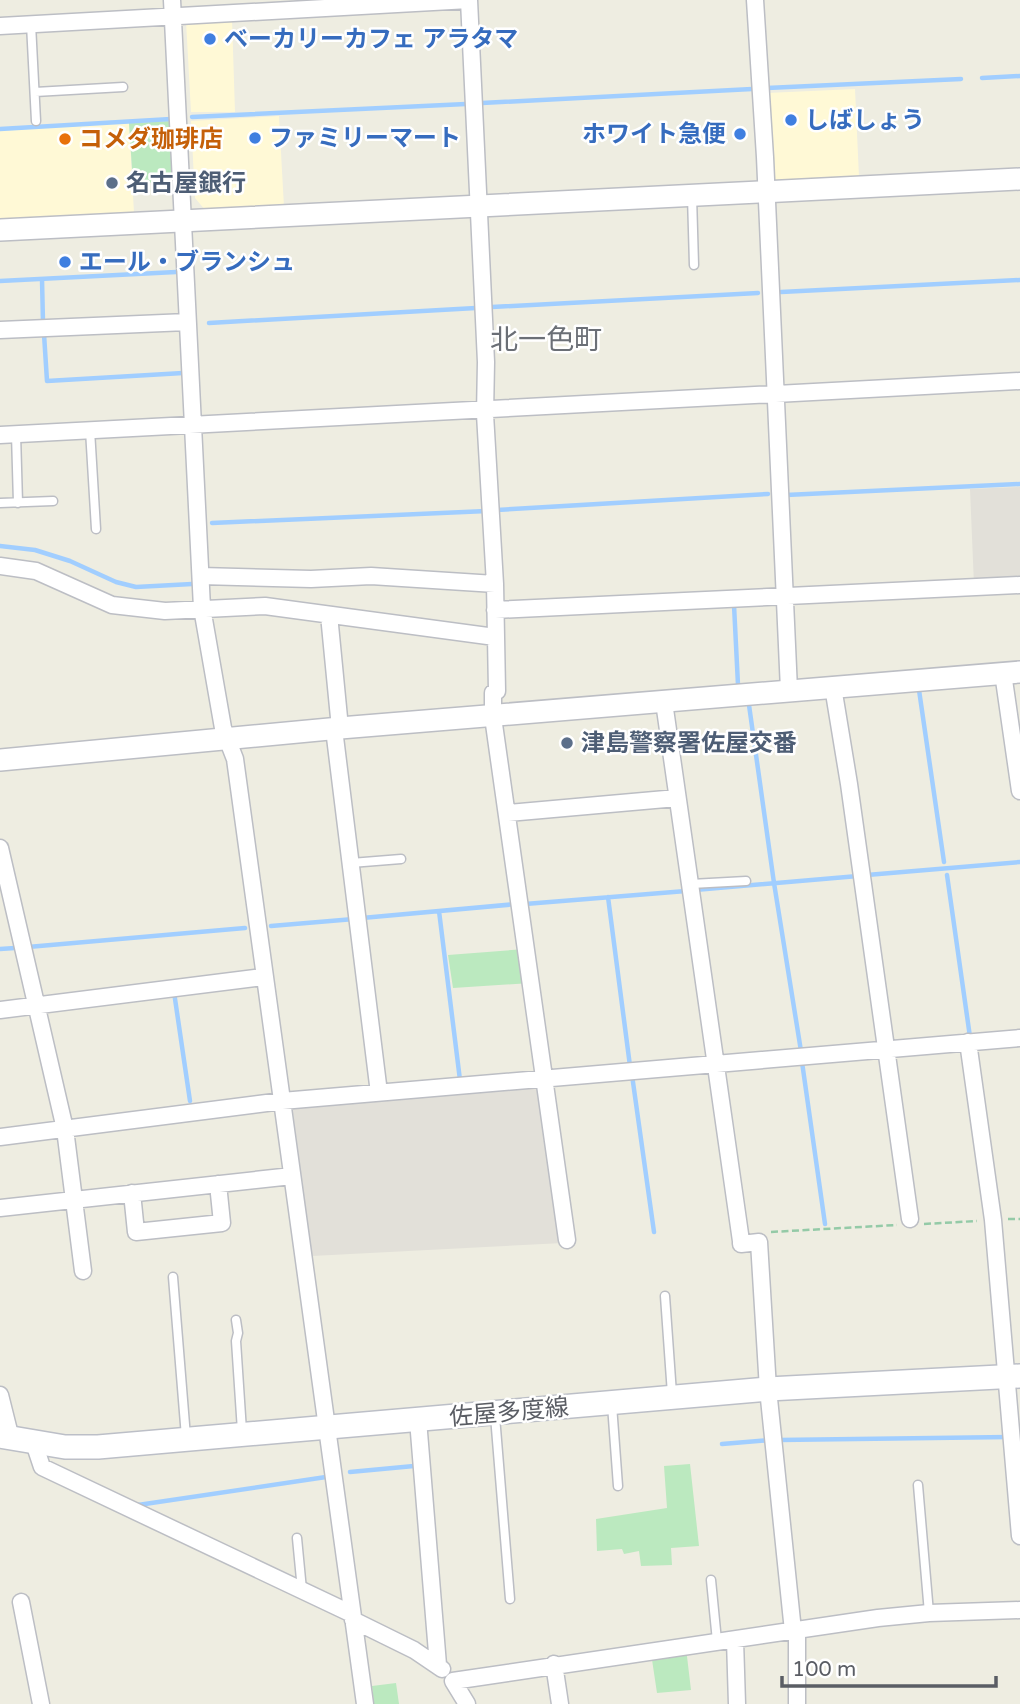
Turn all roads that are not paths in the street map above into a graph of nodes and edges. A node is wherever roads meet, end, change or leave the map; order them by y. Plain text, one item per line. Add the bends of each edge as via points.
1 (469, 0) edge
2 (755, 0) edge
3 (172, 8) edge
4 (31, 24) junction
5 (0, 26) edge
6 (123, 87) dead end
7 (35, 92) junction
8 (36, 121) dead end
9 (1020, 179) edge
10 (766, 190) junction
11 (692, 196) junction
12 (478, 205) junction
13 (183, 221) junction
14 (0, 230) edge
15 (694, 265) dead end
16 (187, 322) junction
17 (0, 330) edge
18 (1020, 381) edge
19 (775, 395) junction
20 (486, 408) junction
21 (193, 425) junction
22 (90, 430) junction
23 (8, 434) edge
24 (53, 502) dead end
25 (0, 503) edge
26 (18, 503) junction
27 (96, 529) dead end
28 (0, 566) edge
29 (201, 576) junction
30 (495, 584) junction
31 (1020, 585) edge
32 (785, 596) junction
33 (202, 608) junction
34 (495, 610) junction
35 (329, 615) junction
36 (495, 636) junction
37 (1012, 673) edge
38 (833, 687) junction
39 (789, 690) junction
40 (664, 702) junction
41 (493, 717) junction
42 (337, 729) junction
43 (1016, 735) edge
44 (227, 739) junction
45 (0, 760) edge
46 (1020, 791) edge
47 (677, 798) junction
48 (508, 813) junction
49 (0, 848) edge
50 (401, 859) dead end
51 (351, 863) junction
52 (746, 881) dead end
53 (691, 884) junction
54 (263, 977) junction
55 (36, 1005) junction
56 (0, 1010) edge
57 (1020, 1038) edge
58 (968, 1042) junction
59 (887, 1049) junction
60 (715, 1063) junction
61 (546, 1078) junction
62 (379, 1093) junction
63 (282, 1101) junction
64 (65, 1129) junction
65 (0, 1137) edge
66 (292, 1176) junction
67 (218, 1184) junction
68 (132, 1193) junction
69 (74, 1200) junction
70 (0, 1208) edge
71 (911, 1223) road end
72 (567, 1240) dead end
73 (83, 1271) dead end
74 (173, 1276) dead end
75 (665, 1296) dead end
76 (236, 1320) dead end
77 (1014, 1377) edge
78 (768, 1389) junction
79 (0, 1395) edge
80 (672, 1398) junction
81 (612, 1404) junction
82 (495, 1413) junction
83 (418, 1420) junction
84 (327, 1428) junction
85 (243, 1436) junction
86 (5, 1438) edge
87 (186, 1440) junction
88 (34, 1443) junction
89 (918, 1485) dead end
90 (618, 1486) dead end
91 (1020, 1536) edge
92 (297, 1538) dead end
93 (711, 1580) dead end
94 (302, 1590) junction
95 (510, 1599) dead end
96 (21, 1602) dead end
97 (1020, 1610) edge
98 (929, 1613) junction
99 (353, 1617) junction
100 (795, 1630) junction
101 (735, 1640) junction
102 (717, 1641) junction
103 (554, 1664) junction
104 (439, 1665) junction
105 (453, 1681) junction
106 (41, 1704) edge
107 (365, 1704) edge
108 (467, 1704) edge
109 (560, 1704) edge
110 (737, 1704) edge
111 (797, 1704) edge

1 - 3 street
1 - 12 street
2 - 10 street
3 - 4 street
3 - 13 street
4 - 5 street
4 - 7 lane
6 - 7 lane
7 - 8 lane
9 - 10 street
10 - 11 street
10 - 19 street
11 - 12 street
11 - 15 lane
12 - 13 street
12 - 20 street
13 - 14 street
13 - 16 street
16 - 17 street
16 - 21 street
18 - 19 street
19 - 20 street
19 - 32 street
20 - 21 street
20 - 30 street
21 - 22 street
21 - 29 street
22 - 23 street
22 - 27 lane
23 - 26 lane
24 - 26 lane
25 - 26 lane
28 - 33 street via 36,570 112,605 165,611
29 - 30 street via 371,576
29 - 33 street
30 - 34 street
31 - 32 street
32 - 34 street
32 - 39 street
33 - 35 street via 265,606
33 - 44 street
34 - 36 street
35 - 36 street
35 - 42 street
36 - 41 street
37 - 38 street
37 - 43 street
38 - 39 street
38 - 59 street
39 - 40 street
40 - 41 street
40 - 47 street
41 - 42 street
41 - 48 street
42 - 44 street
42 - 51 street
43 - 46 street
44 - 45 street
44 - 54 street via 234,759
47 - 48 street
47 - 53 street
48 - 61 street
49 - 55 street
50 - 51 lane
51 - 62 street
52 - 53 lane
53 - 60 street
54 - 55 street
54 - 63 street
55 - 56 street
55 - 64 street
57 - 58 street
58 - 59 street
58 - 77 street
59 - 60 street
59 - 71 street
60 - 61 street
60 - 78 street via 741,1244 759,1242
61 - 62 street
61 - 72 street
62 - 63 street
63 - 64 street
63 - 66 street
64 - 65 street
64 - 69 street
66 - 67 street
66 - 84 street
67 - 68 street
67 - 68 street via 222,1223 136,1232
68 - 69 street
69 - 70 street
69 - 73 street
74 - 87 lane
75 - 80 lane
76 - 85 lane
77 - 78 main road, 佐屋多度線
77 - 91 street
78 - 80 main road, 佐屋多度線
78 - 100 street
79 - 86 street
80 - 81 main road, 佐屋多度線
81 - 82 main road, 佐屋多度線
81 - 90 lane
82 - 83 main road, 佐屋多度線
82 - 95 lane
83 - 84 main road, 佐屋多度線
83 - 104 street
84 - 85 main road, 佐屋多度線
84 - 99 street
85 - 87 main road, 佐屋多度線
86 - 88 main road, 佐屋多度線
87 - 88 main road, 佐屋多度線 via 98,1447
88 - 94 street via 42,1467
89 - 98 lane
92 - 94 lane
93 - 102 lane
94 - 99 street
96 - 106 street
97 - 98 street
98 - 100 street
99 - 104 street
99 - 107 street
100 - 101 street
100 - 111 street
101 - 102 street
101 - 110 street
102 - 103 street
103 - 105 street
103 - 109 street
104 - 105 street
105 - 108 street

